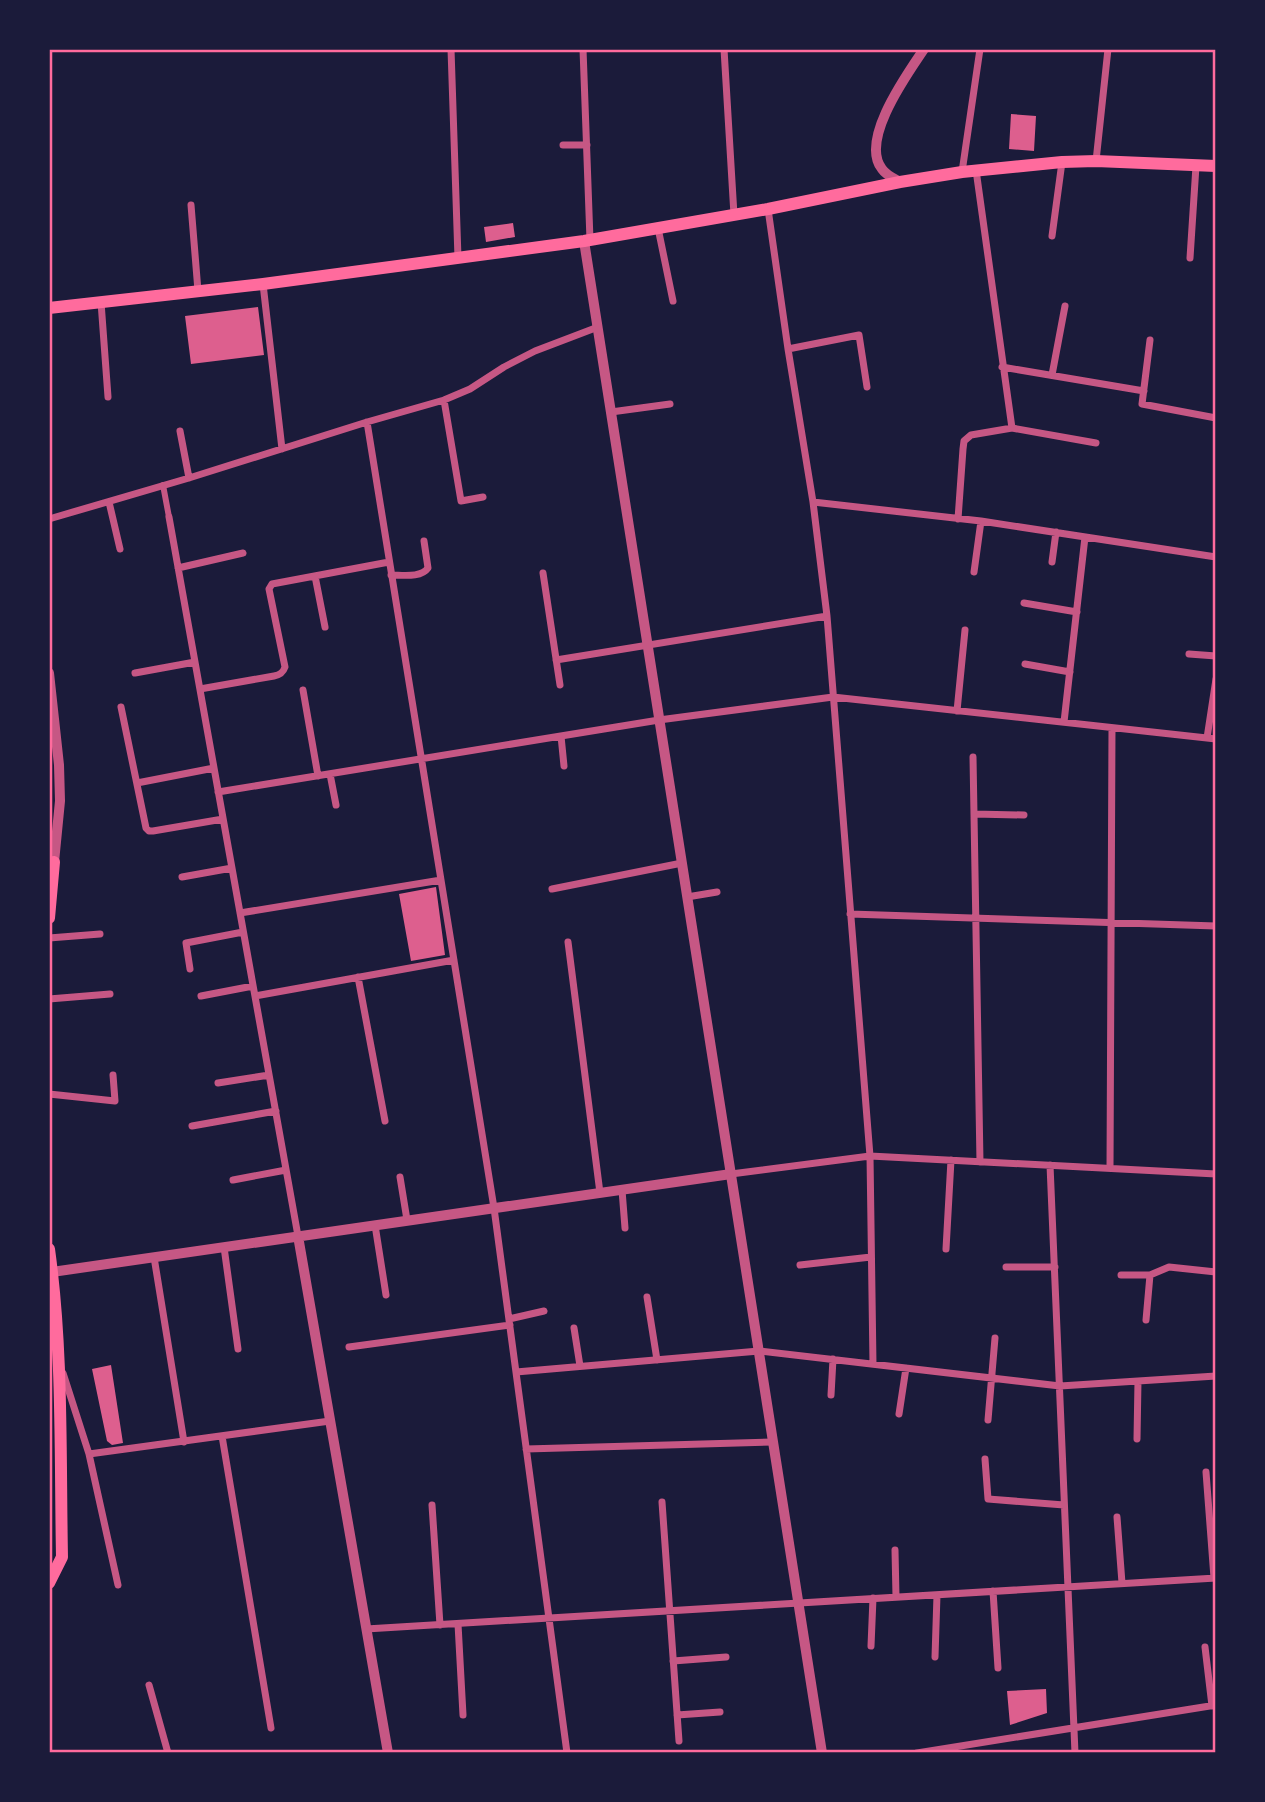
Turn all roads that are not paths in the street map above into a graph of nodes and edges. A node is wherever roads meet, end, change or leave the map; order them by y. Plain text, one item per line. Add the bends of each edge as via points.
1 (451, 49) edge
2 (583, 49) edge
3 (724, 49) edge
4 (924, 49) edge
5 (980, 49) edge
6 (1108, 49) edge
7 (563, 145) dead end
8 (587, 145) junction
9 (1062, 162) junction
10 (1096, 162) junction
11 (1196, 166) junction
12 (1216, 166) edge
13 (976, 170) junction
14 (962, 172) junction
15 (900, 181) junction
16 (191, 205) dead end
17 (768, 209) junction
18 (734, 215) junction
19 (658, 228) junction
20 (1052, 236) dead end
21 (587, 241) junction
22 (458, 258) junction
23 (1190, 258) dead end
24 (263, 284) junction
25 (198, 291) junction
26 (673, 301) dead end
27 (101, 302) junction
28 (1065, 306) dead end
29 (49, 309) edge
30 (598, 327) junction
31 (1150, 340) dead end
32 (788, 349) junction
33 (1002, 367) junction
34 (1052, 375) junction
35 (867, 387) dead end
36 (1144, 391) junction
37 (108, 397) dead end
38 (444, 400) junction
39 (670, 404) dead end
40 (611, 412) junction
41 (1216, 418) edge
42 (367, 422) junction
43 (1012, 428) junction
44 (180, 431) dead end
45 (1096, 443) dead end
46 (282, 449) junction
47 (189, 478) junction
48 (163, 485) junction
49 (483, 497) dead end
50 (109, 502) junction
51 (813, 502) junction
52 (169, 517) joint
53 (49, 519) edge
54 (958, 519) junction
55 (981, 521) junction
56 (1056, 532) junction
57 (1085, 537) junction
58 (424, 541) dead end
59 (120, 549) dead end
60 (243, 553) dead end
61 (1216, 557) edge
62 (389, 562) junction
63 (1052, 562) dead end
64 (178, 568) junction
65 (974, 572) dead end
66 (543, 573) dead end
67 (391, 575) junction
68 (315, 576) junction
69 (1024, 603) dead end
70 (1077, 612) junction
71 (827, 616) junction
72 (325, 627) dead end
73 (965, 630) dead end
74 (648, 645) junction
75 (1189, 654) dead end
76 (1216, 656) edge
77 (556, 660) junction
78 (195, 662) junction
79 (1025, 664) dead end
80 (1070, 672) junction
81 (49, 673) edge
82 (135, 673) dead end
83 (1216, 679) edge
84 (560, 685) dead end
85 (200, 689) junction
86 (303, 690) dead end
87 (833, 697) junction
88 (121, 707) dead end
89 (957, 710) junction
90 (659, 720) junction
91 (1064, 722) junction
92 (1112, 727) junction
93 (561, 736) junction
94 (1207, 738) junction
95 (1216, 739) edge
96 (973, 757) dead end
97 (421, 759) junction
98 (564, 766) dead end
99 (214, 768) junction
100 (331, 774) junction
101 (318, 776) junction
102 (137, 783) junction
103 (218, 792) junction
104 (336, 805) dead end
105 (974, 814) junction
106 (1024, 815) dead end
107 (223, 819) junction
108 (52, 862) edge
109 (682, 863) junction
110 (232, 868) junction
111 (182, 877) dead end
112 (441, 880) junction
113 (552, 889) dead end
114 (717, 892) dead end
115 (687, 897) junction
116 (240, 914) junction
117 (850, 914) junction
118 (49, 918) edge
119 (976, 918) junction
120 (1111, 923) junction
121 (1216, 926) edge
122 (243, 932) junction
123 (100, 934) dead end
124 (49, 938) edge
125 (568, 942) dead end
126 (454, 960) junction
127 (190, 969) dead end
128 (358, 978) junction
129 (253, 986) junction
130 (110, 994) dead end
131 (201, 996) dead end
132 (255, 996) junction
133 (49, 999) edge
134 (113, 1075) dead end
135 (269, 1075) junction
136 (218, 1083) dead end
137 (49, 1094) edge
138 (276, 1111) junction
139 (385, 1121) dead end
140 (192, 1126) dead end
141 (870, 1156) junction
142 (951, 1160) junction
143 (980, 1162) junction
144 (1050, 1165) junction
145 (1110, 1168) junction
146 (286, 1170) junction
147 (731, 1174) junction
148 (1216, 1174) edge
149 (400, 1177) dead end
150 (233, 1180) dead end
151 (622, 1189) junction
152 (600, 1193) junction
153 (494, 1208) junction
154 (407, 1220) junction
155 (375, 1225) junction
156 (625, 1228) dead end
157 (298, 1236) junction
158 (225, 1247) junction
159 (946, 1249) dead end
160 (49, 1250) edge
161 (154, 1257) junction
162 (871, 1257) junction
163 (800, 1265) dead end
164 (1006, 1267) dead end
165 (1055, 1267) junction
166 (52, 1272) junction
167 (1216, 1272) edge
168 (1121, 1275) dead end
169 (1150, 1275) junction
170 (386, 1295) dead end
171 (647, 1297) dead end
172 (544, 1311) dead end
173 (1146, 1320) dead end
174 (509, 1322) junction
175 (574, 1328) dead end
176 (995, 1338) dead end
177 (349, 1347) dead end
178 (238, 1349) dead end
179 (759, 1351) junction
180 (58, 1359) junction
181 (833, 1359) junction
182 (657, 1360) junction
183 (873, 1364) junction
184 (580, 1366) junction
185 (906, 1368) junction
186 (516, 1372) junction
187 (1216, 1376) edge
188 (992, 1378) junction
189 (1138, 1381) junction
190 (1059, 1386) junction
191 (831, 1395) dead end
192 (899, 1414) dead end
193 (988, 1420) dead end
194 (330, 1421) junction
195 (222, 1436) junction
196 (1137, 1439) dead end
197 (184, 1441) junction
198 (773, 1442) junction
199 (526, 1449) junction
200 (89, 1454) junction
201 (985, 1460) dead end
202 (1206, 1472) dead end
203 (662, 1502) dead end
204 (432, 1505) dead end
205 (1064, 1505) junction
206 (1117, 1517) dead end
207 (895, 1550) dead end
208 (1215, 1578) edge
209 (49, 1583) edge
210 (1122, 1583) junction
211 (118, 1585) dead end
212 (1068, 1587) junction
213 (993, 1591) junction
214 (937, 1595) junction
215 (896, 1597) junction
216 (873, 1598) junction
217 (798, 1603) junction
218 (670, 1611) junction
219 (549, 1618) junction
220 (458, 1624) junction
221 (440, 1625) junction
222 (366, 1629) junction
223 (871, 1646) dead end
224 (1205, 1647) dead end
225 (726, 1657) dead end
226 (935, 1657) dead end
227 (673, 1661) junction
228 (998, 1668) dead end
229 (149, 1685) dead end
230 (1214, 1705) edge
231 (720, 1712) dead end
232 (463, 1715) dead end
233 (677, 1715) junction
234 (271, 1728) dead end
235 (1074, 1728) junction
236 (679, 1741) dead end
237 (168, 1753) edge
238 (388, 1753) edge
239 (567, 1753) edge
240 (822, 1753) edge
241 (917, 1753) edge
242 (1074, 1753) edge

1 - 22 street
2 - 8 street
3 - 18 street
4 - 15 street via 891,100 879,134 879,165
5 - 14 street
6 - 10 street
7 - 8 street
8 - 21 street
9 - 10 main road
9 - 13 main road
9 - 20 street
10 - 11 main road
11 - 12 main road
11 - 23 street
13 - 14 main road
13 - 33 street
14 - 15 main road
15 - 17 main road
16 - 25 street
17 - 18 main road
17 - 32 street
18 - 19 main road
19 - 21 main road
19 - 26 street
21 - 22 main road
21 - 30 street
22 - 24 main road
24 - 25 main road
24 - 46 street
25 - 27 main road
27 - 29 main road
27 - 37 street
28 - 34 street
30 - 38 street via 535,351
30 - 40 street
31 - 36 street
32 - 35 street via 859,335
32 - 51 street
33 - 34 street
33 - 43 street
34 - 36 street
36 - 41 street via 1142,404
38 - 42 street
38 - 49 street via 461,501
39 - 40 street
40 - 74 street
42 - 46 street
42 - 62 street
43 - 45 street
43 - 54 street via 971,435 964,441
44 - 47 street
46 - 47 street
47 - 48 street
48 - 50 street
48 - 52 street
50 - 53 street
50 - 59 street
51 - 54 street
51 - 71 street
52 - 64 street
54 - 55 street
55 - 56 street
55 - 65 street
56 - 57 street
56 - 63 street
57 - 61 street
57 - 70 street
58 - 67 street via 425,572
60 - 64 street
62 - 67 street
62 - 68 street
64 - 78 street
66 - 77 street
67 - 97 street
68 - 72 street
68 - 85 street via 269,586 285,667 280,675
69 - 70 street
70 - 80 street
71 - 74 street
71 - 87 street
73 - 89 street
74 - 77 street
74 - 90 street
75 - 76 street
77 - 84 street
78 - 82 street
78 - 85 street
79 - 80 street
80 - 91 street
81 - 108 street via 60,801
83 - 94 street
85 - 99 street
86 - 101 street
87 - 89 street
87 - 90 street
87 - 117 street
88 - 102 street
89 - 91 street
90 - 93 street
90 - 109 street
91 - 92 street
92 - 94 street
92 - 120 street
93 - 97 street
93 - 98 street
94 - 95 street
96 - 105 street
97 - 100 street
97 - 112 street
99 - 102 street
99 - 103 street
100 - 101 street
100 - 104 street
101 - 103 street
102 - 107 street via 149,831
103 - 107 street
105 - 106 street
105 - 119 street
107 - 110 street
108 - 118 main road
109 - 113 street
109 - 115 street
110 - 111 street
110 - 116 street
112 - 116 street
112 - 126 street
114 - 115 street
115 - 147 street
116 - 122 street
117 - 119 street
117 - 141 street
119 - 120 street
119 - 143 street
120 - 121 street
120 - 145 street
122 - 127 street via 186,943
122 - 129 street
123 - 124 street
125 - 152 street
126 - 128 street
126 - 153 street
128 - 132 street
128 - 139 street
129 - 131 street
129 - 132 street
130 - 133 street
132 - 135 street
134 - 137 street via 115,1101
135 - 136 street
135 - 138 street
138 - 140 street
138 - 146 street
141 - 142 street
141 - 147 street
141 - 162 street
142 - 143 street
142 - 159 street
143 - 144 street
144 - 145 street
144 - 165 street
145 - 148 street
146 - 150 street
146 - 157 street
147 - 151 street
147 - 179 street
149 - 154 street
151 - 152 street
151 - 156 street
152 - 153 street
153 - 154 street
153 - 174 street
154 - 155 street
155 - 157 street
155 - 170 street
157 - 158 street
157 - 194 street
158 - 161 street
158 - 178 street
160 - 166 main road
161 - 166 street
161 - 197 street
162 - 163 street
162 - 183 street
164 - 165 street
165 - 190 street
166 - 180 main road
167 - 169 street via 1170,1268
168 - 169 street
169 - 173 street
171 - 182 street
172 - 174 street
174 - 177 street
174 - 186 street
175 - 184 street
176 - 188 street
179 - 181 street
179 - 182 street
179 - 198 street
180 - 200 street
180 - 209 main road via 62,1557
181 - 183 street
181 - 191 street
182 - 184 street
183 - 185 street
184 - 186 street
185 - 188 street
185 - 192 street
186 - 199 street
187 - 189 street
188 - 190 street
188 - 193 street
189 - 190 street
189 - 196 street
190 - 205 street
194 - 195 street
194 - 222 street
195 - 197 street
195 - 234 street
197 - 200 street
198 - 199 street
198 - 217 street
199 - 219 street
200 - 211 street
201 - 205 street via 988,1499
202 - 208 street
203 - 218 street
204 - 221 street
205 - 212 street
206 - 210 street
207 - 215 street
208 - 210 street
210 - 212 street
212 - 213 street
212 - 235 street
213 - 214 street
213 - 228 street
214 - 215 street
214 - 226 street
215 - 216 street
216 - 217 street
216 - 223 street
217 - 218 street
217 - 240 street
218 - 219 street
218 - 227 street
219 - 220 street
219 - 239 street
220 - 221 street
220 - 232 street
221 - 222 street
222 - 238 street
224 - 230 street
225 - 227 street
227 - 233 street
229 - 237 street
230 - 235 street
231 - 233 street
233 - 236 street
235 - 241 street
235 - 242 street

